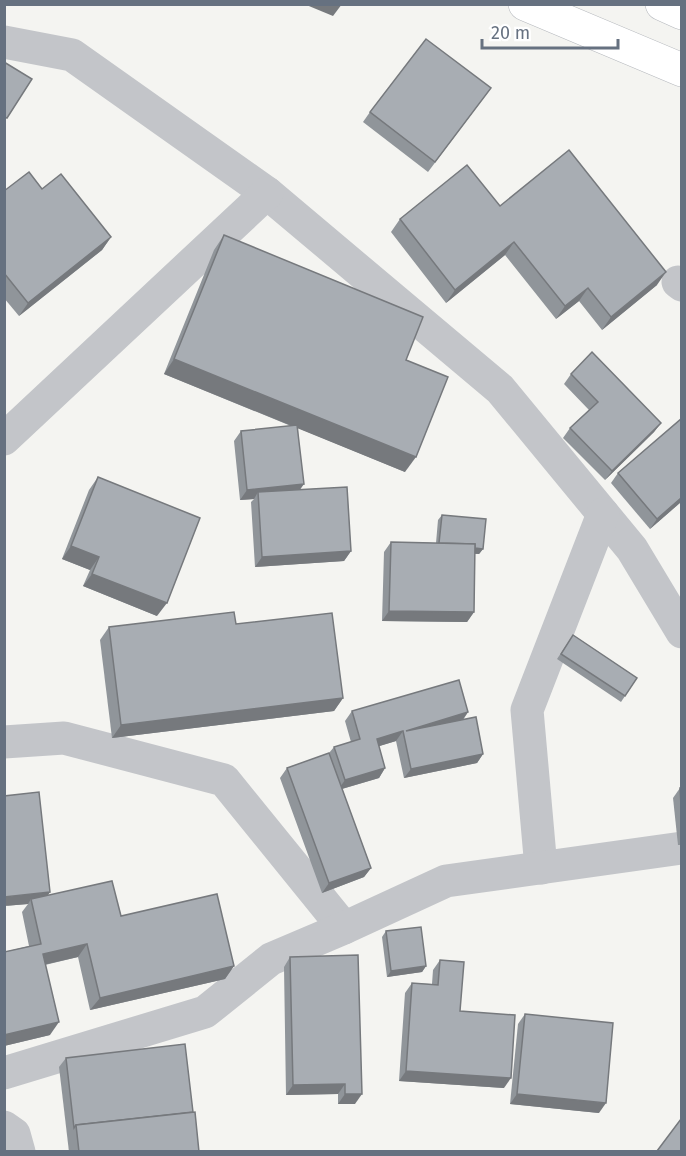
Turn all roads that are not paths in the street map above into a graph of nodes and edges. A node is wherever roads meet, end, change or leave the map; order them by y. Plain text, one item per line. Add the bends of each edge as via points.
1 (525, 4) edge
2 (662, 4) edge
3 (681, 13) edge
4 (4, 42) edge
5 (681, 70) edge
6 (267, 193) junction
7 (4, 439) edge
8 (603, 514) junction
9 (681, 632) edge
10 (4, 742) edge
11 (681, 848) edge
12 (541, 868) junction
13 (344, 928) junction
14 (4, 1073) edge
15 (4, 1127) edge
16 (19, 1152) edge

1 - 5 main road
2 - 3 main road
4 - 6 street via 72,55
6 - 7 street
6 - 8 street via 500,389
8 - 9 street via 632,549
8 - 12 street via 527,710
10 - 13 street via 64,738 224,780
11 - 12 street
12 - 13 street via 446,881
13 - 14 street via 271,959 205,1012
15 - 16 street via 14,1134

